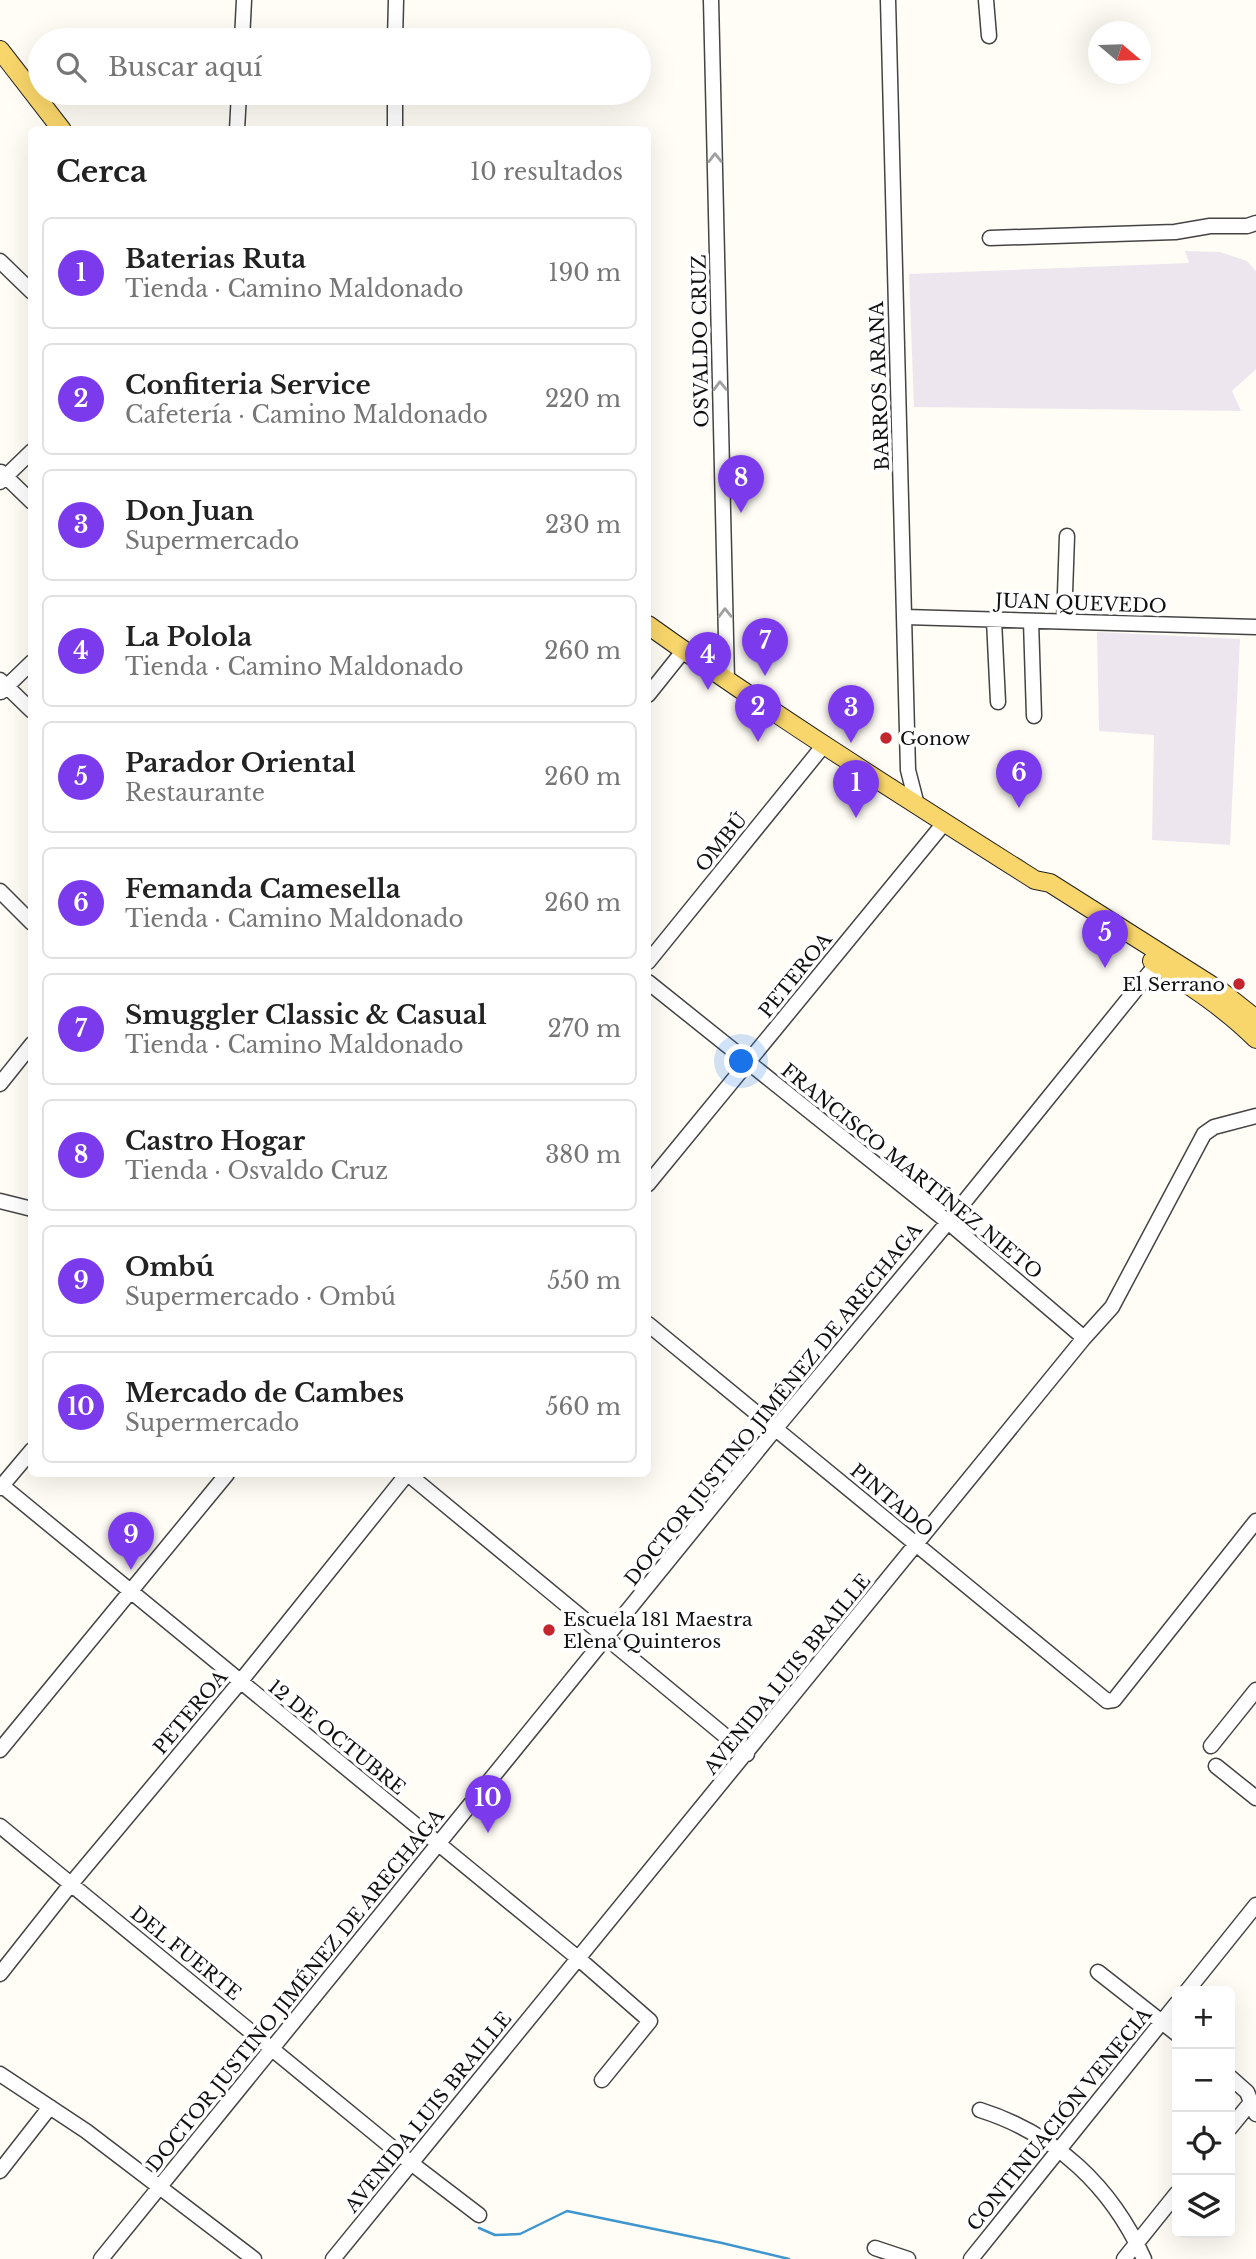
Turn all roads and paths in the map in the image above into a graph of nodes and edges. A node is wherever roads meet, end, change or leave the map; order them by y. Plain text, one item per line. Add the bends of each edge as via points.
1 (244, 0) edge
2 (396, 0) edge
3 (711, 0) edge
4 (887, 0) edge
5 (986, 0) edge
6 (243, 28) edge
7 (396, 28) edge
8 (989, 36) dead end
9 (1, 55) edge
10 (28, 88) edge
11 (42, 105) edge
12 (238, 105) edge
13 (395, 105) edge
14 (59, 126) edge
15 (237, 126) edge
16 (395, 126) edge
17 (1256, 223) edge
18 (990, 238) dead end
19 (0, 261) edge
20 (28, 288) edge
21 (28, 454) edge
22 (2, 477) edge
23 (28, 499) edge
24 (1068, 536) dead end
25 (905, 617) junction
26 (994, 620) junction
27 (1031, 621) junction
28 (1065, 622) junction
29 (651, 627) edge
30 (1256, 627) edge
31 (684, 650) junction
32 (28, 665) edge
33 (727, 681) junction
34 (2, 686) edge
35 (651, 691) edge
36 (998, 702) dead end
37 (28, 708) edge
38 (1034, 716) dead end
39 (824, 745) junction
40 (908, 771) junction
41 (884, 784) junction
42 (917, 805) junction
43 (945, 822) junction
44 (0, 891) edge
45 (28, 919) edge
46 (651, 958) edge
47 (1161, 960) junction
48 (651, 984) edge
49 (1255, 1017) edge
50 (1256, 1039) edge
51 (28, 1049) edge
52 (748, 1063) junction
53 (0, 1084) edge
54 (1256, 1116) edge
55 (651, 1180) edge
56 (0, 1200) edge
57 (28, 1208) edge
58 (947, 1222) junction
59 (651, 1326) edge
60 (1084, 1338) junction
61 (776, 1428) junction
62 (28, 1455) edge
63 (225, 1477) edge
64 (405, 1477) edge
65 (411, 1477) edge
66 (1, 1486) edge
67 (1256, 1521) edge
68 (916, 1546) junction
69 (130, 1591) junction
70 (607, 1638) junction
71 (240, 1682) junction
72 (1256, 1690) edge
73 (1211, 1746) dead end
74 (0, 1749) edge
75 (747, 1754) junction
76 (1216, 1766) dead end
77 (1256, 1798) edge
78 (0, 1826) edge
79 (438, 1845) junction
80 (71, 1884) junction
81 (1256, 1905) edge
82 (579, 1959) junction
83 (1098, 1972) dead end
84 (0, 1974) edge
85 (1191, 1986) edge
86 (1172, 2010) edge
87 (1163, 2022) junction
88 (1172, 2030) edge
89 (272, 2047) junction
90 (0, 2074) edge
91 (602, 2080) dead end
92 (1235, 2081) edge
93 (50, 2107) junction
94 (1254, 2107) edge
95 (981, 2110) dead end
96 (1235, 2124) edge
97 (1059, 2149) junction
98 (411, 2163) junction
99 (0, 2171) edge
100 (160, 2186) junction
101 (1172, 2199) edge
102 (480, 2214) dead end
103 (1137, 2243) junction
104 (874, 2248) dead end
105 (101, 2259) edge
106 (254, 2259) edge
107 (333, 2259) edge
108 (908, 2259) edge
109 (971, 2259) edge
110 (1124, 2259) edge
111 (1144, 2259) edge

1 - 6 street
2 - 7 street
33 -> 3 street, OSVALDO CRUZ
4 - 25 street, BARROS ARANA
5 - 8 street
9 - 10 main road
11 - 14 main road
12 - 15 street
13 - 16 street
17 - 18 street via 1175,232
19 - 20 street
21 - 22 street
22 - 23 street
24 - 28 street
25 - 26 street, JUAN QUEVEDO
25 - 40 street, BARROS ARANA
26 - 27 street, JUAN QUEVEDO
26 - 36 street
27 - 28 street, JUAN QUEVEDO
27 - 38 street
28 - 30 street, JUAN QUEVEDO
29 - 31 main road
31 - 33 main road
31 - 35 street
32 - 34 street
33 - 39 main road
34 - 37 street
39 - 41 main road
39 - 46 street, OMBÚ
40 - 41 street via 897,782
40 - 42 street, BARROS ARANA
41 - 42 main road
42 - 43 main road
43 - 47 main road via 1035,880 1050,883
43 - 52 street, PETEROA
44 - 45 street
47 - 49 main road via 1222,992
47 - 50 main road
47 - 58 street, DOCTOR JUSTINO JIMÉNEZ DE ARECHAGA
48 - 52 street, FRANCISCO MARTÍNEZ NIETO
51 - 53 street
52 - 55 street, PETEROA
52 - 58 street, FRANCISCO MARTÍNEZ NIETO
54 - 60 street, AVENIDA LUIS BRAILLE via 1204,1134 1112,1307
56 - 57 street
58 - 60 street, FRANCISCO MARTÍNEZ NIETO
58 - 61 street, DOCTOR JUSTINO JIMÉNEZ DE ARECHAGA
59 - 61 street, PINTADO
60 - 68 street, AVENIDA LUIS BRAILLE
61 - 68 street, PINTADO
61 - 70 street, DOCTOR JUSTINO JIMÉNEZ DE ARECHAGA
62 - 66 street
63 - 69 street
64 - 71 street, PETEROA
65 - 70 street
66 - 69 street, 12 DE OCTUBRE
67 - 68 street, PINTADO via 1114,1700 1104,1700
68 - 75 street, AVENIDA LUIS BRAILLE
69 - 71 street, 12 DE OCTUBRE
69 - 74 street
70 - 75 street
70 - 79 street, DOCTOR JUSTINO JIMÉNEZ DE ARECHAGA
71 - 79 street, 12 DE OCTUBRE
71 - 80 street, PETEROA
72 - 73 street
75 - 82 street, AVENIDA LUIS BRAILLE
76 - 77 street
78 - 80 street, DEL FUERTE
79 - 82 street, 12 DE OCTUBRE
79 - 89 street, DOCTOR JUSTINO JIMÉNEZ DE ARECHAGA
80 - 84 street, PETEROA
80 - 89 street, DEL FUERTE
81 - 85 street
82 - 91 street, 12 DE OCTUBRE via 650,2021
82 - 98 street, AVENIDA LUIS BRAILLE
83 - 87 street
86 - 87 street, CONTINUACIÓN VENECIA
87 - 88 street
87 - 97 street, CONTINUACIÓN VENECIA
89 - 98 street, DEL FUERTE
89 - 100 street, DOCTOR JUSTINO JIMÉNEZ DE ARECHAGA
90 - 93 street
92 - 94 street
93 - 99 street
93 - 100 street
94 - 96 street
95 - 97 street
97 - 103 street via 1103,2191
97 - 109 street, CONTINUACIÓN VENECIA
98 - 102 street, DEL FUERTE
98 - 107 street, AVENIDA LUIS BRAILLE
100 - 105 street, DOCTOR JUSTINO JIMÉNEZ DE ARECHAGA
100 - 106 street
101 - 103 street
103 - 110 street
103 - 111 street
104 - 108 street

